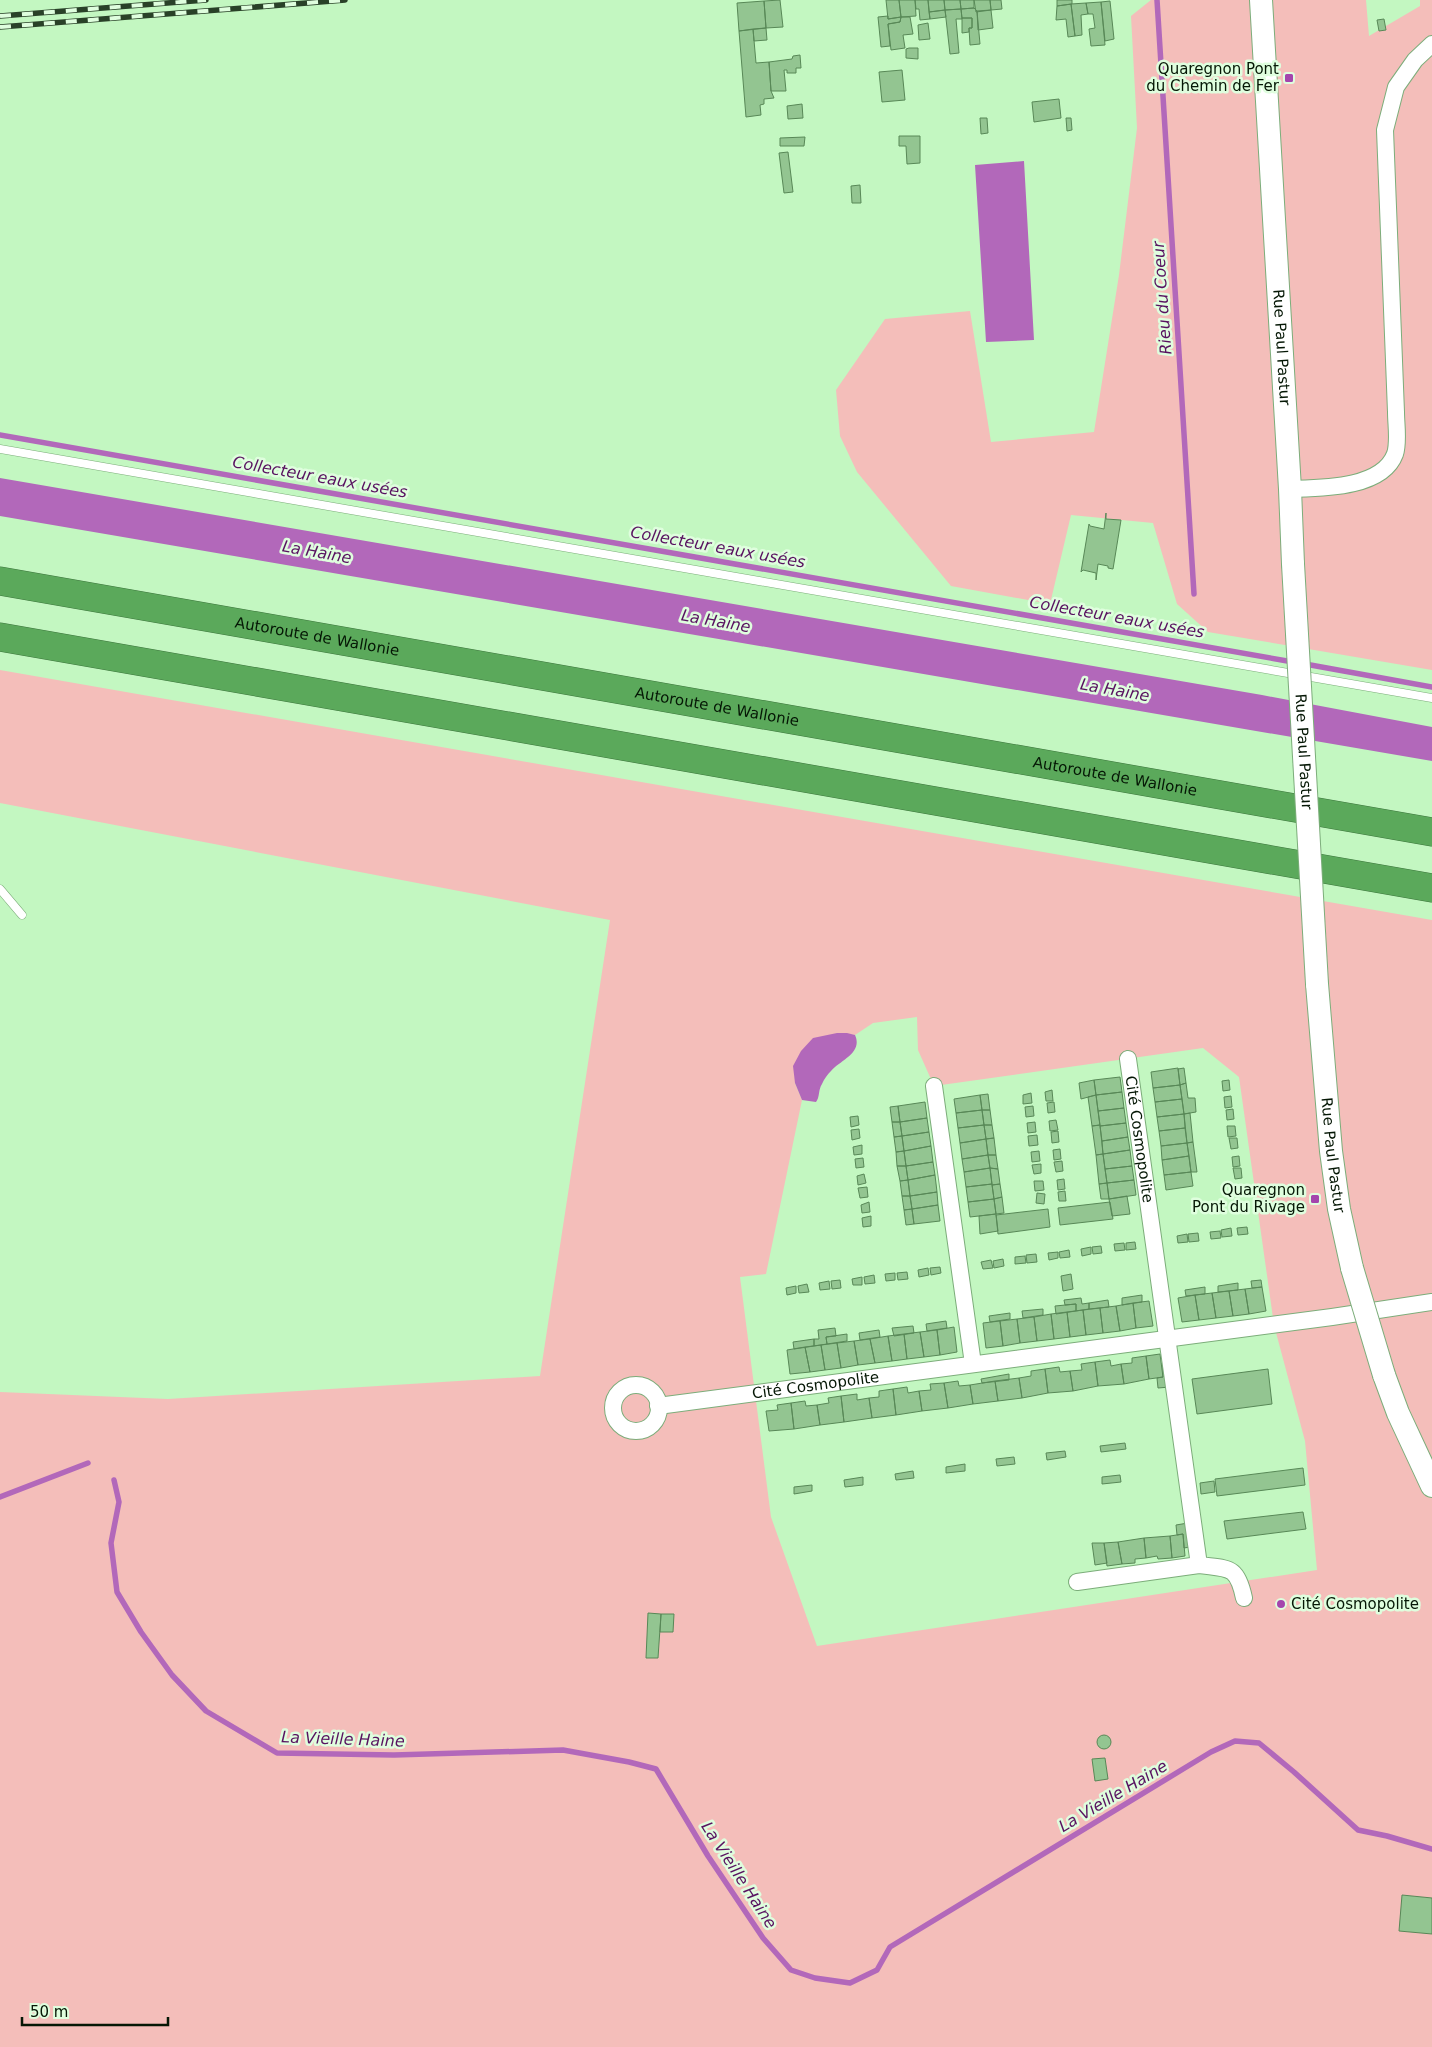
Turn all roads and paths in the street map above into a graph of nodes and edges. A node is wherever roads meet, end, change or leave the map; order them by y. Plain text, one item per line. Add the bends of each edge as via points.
1 (1261, 6) edge
2 (1432, 44) edge
3 (0, 449) edge
4 (1290, 489) junction
5 (0, 581) edge
6 (0, 637) edge
7 (1432, 698) edge
8 (1432, 832) edge
9 (1432, 888) edge
10 (0, 889) edge
11 (22, 915) dead end
12 (1128, 1059) dead end
13 (934, 1086) dead end
14 (1432, 1302) edge
15 (1167, 1339) junction
16 (973, 1364) junction
17 (658, 1406) dead end
18 (1432, 1486) edge
19 (1199, 1565) junction
20 (1077, 1582) dead end
21 (1244, 1598) dead end

1 - 4 main road, Rue Paul Pastur
2 - 4 street via 1415,60 1396,88 1384,130 1395,454 1389,466 1361,481 1343,486
3 - 7 lane
4 - 18 main road, Rue Paul Pastur, bridge via 1317,984 1339,1209 1352,1268 1384,1375
5 - 8 highway, Autoroute de Wallonie
6 - 9 highway
10 - 11 lane
12 - 15 street, Cité Cosmopolite
13 - 16 street
14 - 15 street, Cité Cosmopolite
15 - 16 street, Cité Cosmopolite
15 - 19 street, Cité Cosmopolite
16 - 17 street, Cité Cosmopolite
19 - 20 street
19 - 21 street via 1233,1572 1240,1580

